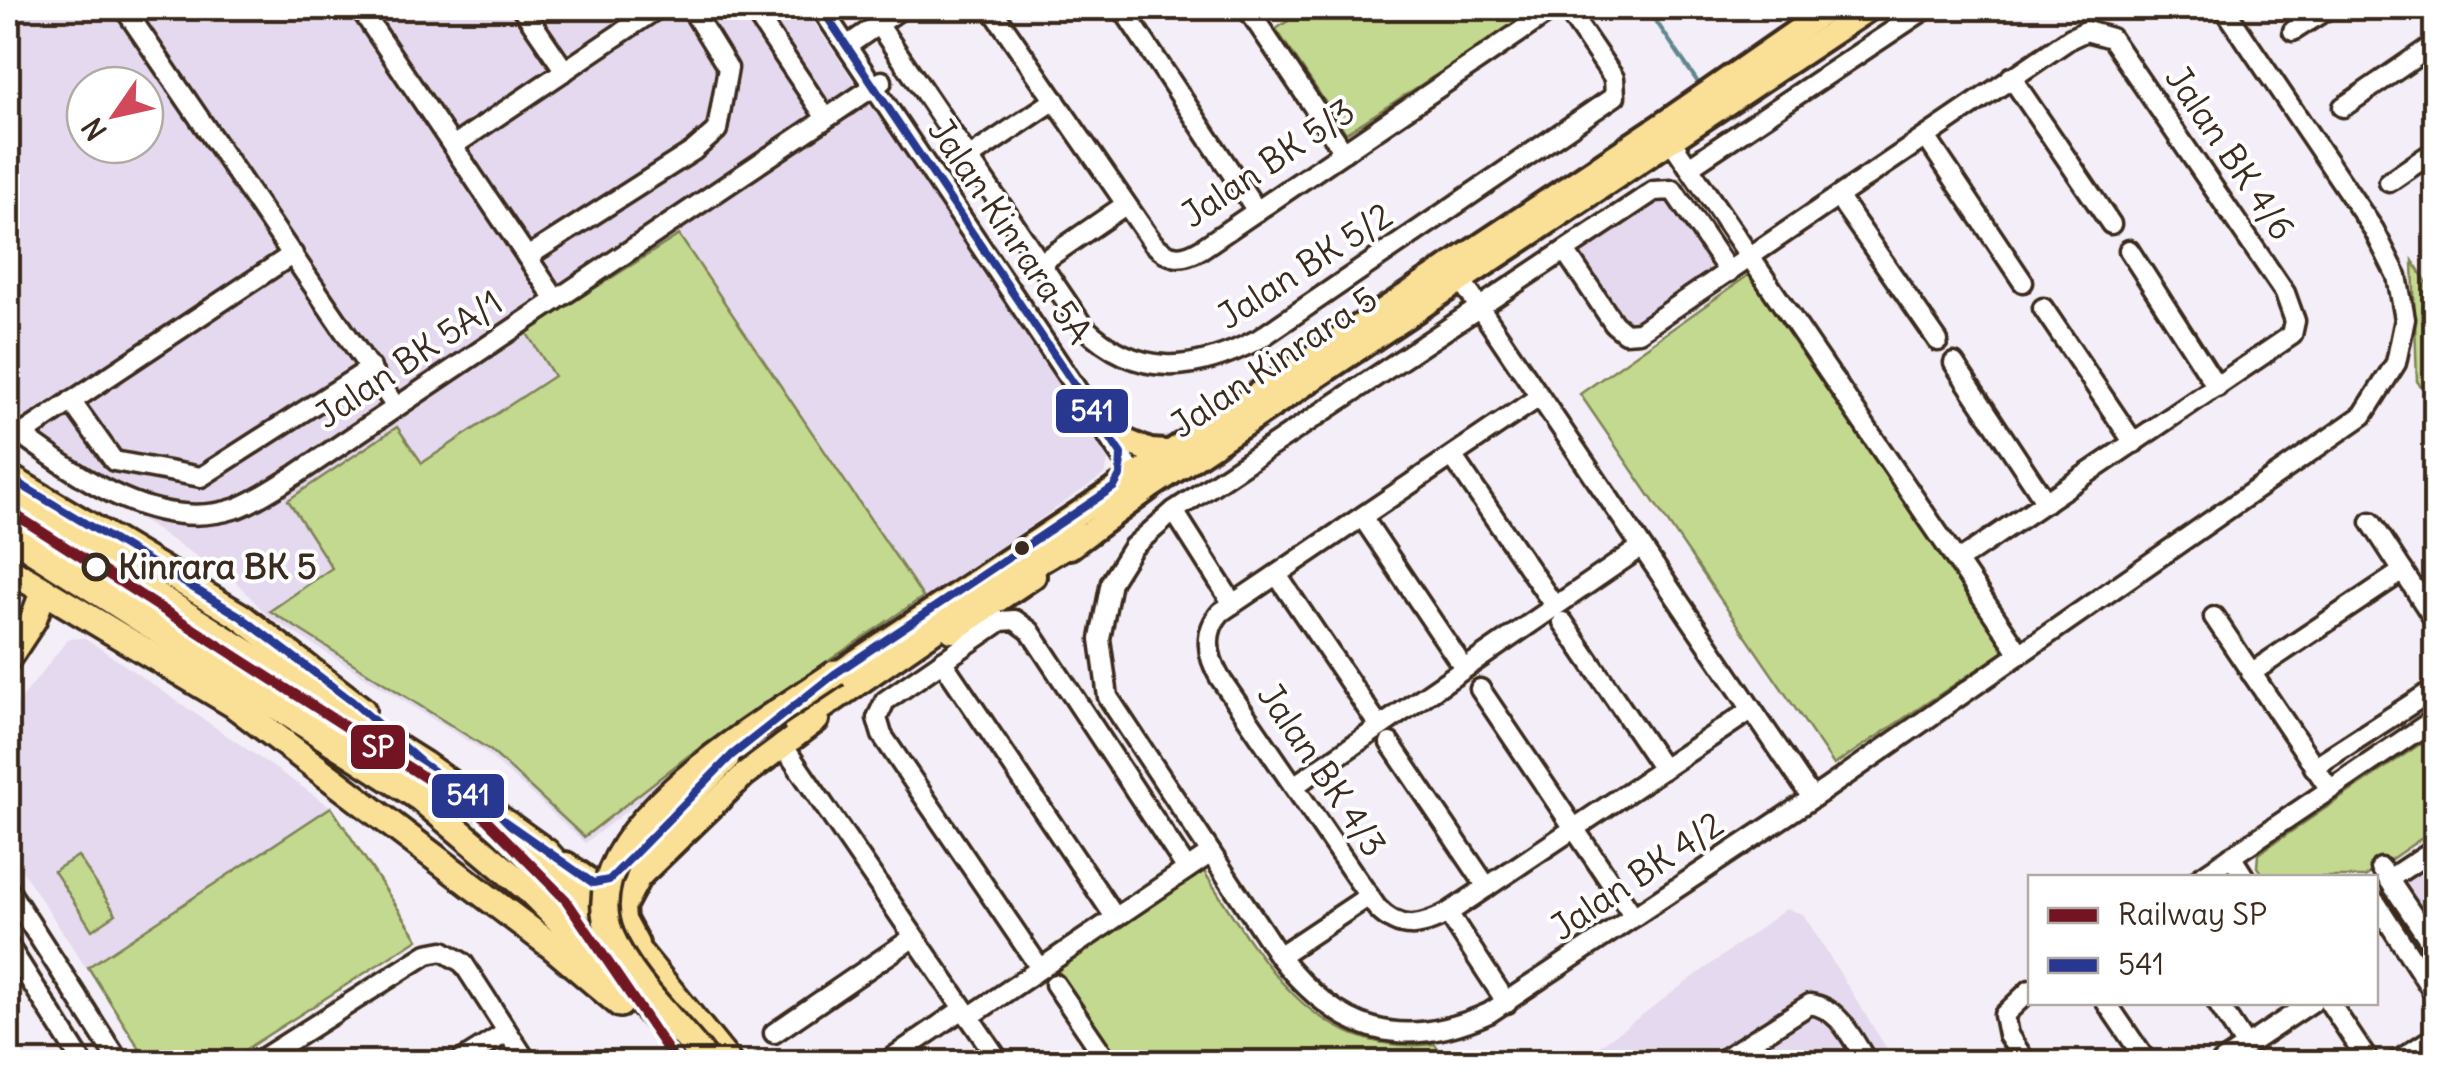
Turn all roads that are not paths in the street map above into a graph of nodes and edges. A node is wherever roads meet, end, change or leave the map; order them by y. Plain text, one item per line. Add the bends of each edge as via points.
1 (124, 8) edge
2 (360, 8) edge
3 (522, 8) edge
4 (658, 8) edge
5 (690, 8) edge
6 (752, 8) edge
7 (821, 8) edge
8 (832, 8) edge
9 (902, 8) edge
10 (991, 8) edge
11 (1122, 8) edge
12 (1272, 8) edge
13 (1555, 8) edge
14 (1566, 8) edge
15 (1830, 8) edge
16 (1868, 8) edge
17 (1928, 8) edge
18 (2224, 8) edge
19 (2328, 8) edge
20 (1250, 13) edge
21 (878, 24) junction
22 (2293, 31) dead end
23 (851, 43) junction
24 (2436, 43) edge
25 (565, 70) junction
26 (2012, 78) junction
27 (878, 83) junction
28 (1054, 100) junction
29 (2342, 107) dead end
30 (826, 118) junction
31 (1665, 133) junction
32 (1926, 137) junction
33 (453, 146) junction
34 (2436, 150) edge
35 (1344, 152) junction
36 (970, 157) junction
37 (1689, 168) junction
38 (2389, 182) dead end
39 (1839, 198) junction
40 (1125, 205) junction
41 (1257, 211) junction
42 (2111, 224) dead end
43 (2129, 250) dead end
44 (1565, 251) junction
45 (292, 254) junction
46 (1750, 257) junction
47 (528, 258) junction
48 (1042, 262) junction
49 (1454, 272) junction
50 (1728, 272) junction
51 (2023, 282) dead end
52 (556, 300) junction
53 (2043, 308) dead end
54 (1480, 309) junction
55 (1938, 341) dead end
56 (1954, 363) dead end
57 (370, 368) junction
58 (2217, 388) junction
59 (1539, 397) junction
60 (72, 401) junction
61 (396, 407) junction
62 (14, 430) edge
63 (2134, 443) junction
64 (1166, 452) junction
65 (1453, 457) junction
66 (1136, 469) junction
67 (8, 477) edge
68 (8, 502) edge
69 (2046, 502) junction
70 (1174, 511) junction
71 (1363, 518) junction
72 (2371, 522) dead end
73 (8, 534) edge
74 (1081, 536) joint
75 (1640, 548) junction
76 (1958, 561) junction
77 (8, 569) edge
78 (2402, 572) junction
79 (1277, 575) junction
80 (44, 590) junction
81 (1549, 598) dead end
82 (1233, 604) junction
83 (2214, 617) dead end
84 (1563, 622) dead end
85 (2436, 622) edge
86 (2019, 652) junction
87 (8, 658) edge
88 (1457, 658) dead end
89 (942, 661) junction
90 (2251, 672) junction
91 (836, 673) junction
92 (2436, 688) edge
93 (1480, 689) dead end
94 (254, 694) junction
95 (1751, 710) junction
96 (1373, 717) dead end
97 (2436, 718) edge
98 (790, 734) junction
99 (1390, 743) dead end
100 (423, 764) junction
101 (2314, 767) junction
102 (1663, 769) junction
103 (1294, 786) junction
104 (2329, 788) junction
105 (1812, 798) junction
106 (1574, 828) junction
107 (2436, 848) edge
108 (546, 852) junction
109 (1210, 853) junction
110 (2231, 856) junction
111 (1187, 869) junction
112 (2203, 875) edge
113 (2244, 875) edge
114 (491, 876) tunnel mouth
115 (1487, 887) junction
116 (8, 889) edge
117 (1369, 896) junction
118 (2378, 906) edge
119 (1448, 913) junction
120 (1115, 917) junction
121 (1634, 917) junction
122 (38, 936) junction
123 (914, 937) junction
124 (9, 950) edge
125 (2436, 950) edge
126 (1279, 956) junction
127 (1040, 968) junction
128 (658, 976) junction
129 (1055, 984) dead end
130 (2028, 992) edge
131 (2436, 996) edge
132 (1506, 1002) junction
133 (2108, 1005) edge
134 (2219, 1005) edge
135 (2308, 1005) edge
136 (2331, 1005) edge
137 (966, 1013) junction
138 (507, 1032) junction
139 (774, 1033) dead end
140 (2435, 1036) edge
141 (2246, 1046) junction
142 (707, 1061) edge
143 (82, 1062) edge
144 (119, 1062) edge
145 (256, 1062) edge
146 (459, 1062) edge
147 (526, 1062) edge
148 (674, 1062) edge
149 (886, 1062) edge
150 (1000, 1062) edge
151 (1108, 1062) edge
152 (1719, 1062) edge
153 (1867, 1062) edge
154 (2026, 1062) edge
155 (2147, 1062) edge
156 (2222, 1062) edge
157 (2369, 1062) edge
158 (2396, 1062) edge

1 - 45 street
2 - 33 street
3 - 25 street
4 - 25 street
5 - 47 street via 728,68 717,130
6 - 30 street
7 - 23 street, Jalan Kinrara 5A
8 - 23 street, Jalan Kinrara 5A
9 - 21 street
10 - 28 street, Jalan BK 5/3
11 - 41 street
12 - 20 street
13 - 35 street, Jalan BK 5/3
14 - 48 street, Jalan BK 5/2 via 1614,78 1615,96 1223,358 1169,366 1117,352 1083,326
15 - 31 main road, Jalan Kinrara 5
16 - 31 main road, Jalan Kinrara 5
17 - 37 street
18 - 86 street, Jalan BK 4/2 via 2390,258 2405,319 2396,364 2363,415
19 - 22 street
20 - 35 street
21 - 23 street
21 - 36 street, Jalan BK 5/2
23 - 27 street, Jalan Kinrara 5A
24 - 29 street
25 - 33 street
26 - 32 street, Jalan BK 4/6
26 - 42 street
26 - 58 street, Jalan BK 4/6 via 2077,34 2112,38 2285,292 2292,335
27 - 30 street, Jalan BK 5A/1
27 - 66 street, Jalan Kinrara 5A
28 - 36 street
28 - 40 street, Jalan BK 5/3
30 - 52 street, Jalan BK 5A/1
31 - 37 street
31 - 49 main road, Jalan Kinrara 5
32 - 39 street, Jalan BK 4/6
32 - 51 street
33 - 47 street
34 - 38 street
35 - 41 street, Jalan BK 5/3
36 - 48 street, Jalan BK 5/2
37 - 46 street
39 - 46 street, Jalan BK 4/6
39 - 55 street
40 - 41 street, Jalan BK 5/3 via 1161,251 1181,258
40 - 48 street
43 - 58 street
44 - 50 street, Jalan BK 4/6 via 1624,333 1639,332
44 - 50 street, Jalan BK 4/2 via 1654,190 1668,188
44 - 54 street, Jalan BK 4/2
45 - 57 street
45 - 60 street
46 - 50 street, Jalan BK 4/6
46 - 76 street
47 - 52 street
49 - 54 street
49 - 64 main road, Jalan Kinrara 5
49 - 66 main road, Jalan Kinrara 5
52 - 61 street, Jalan BK 5A/1
53 - 63 street
54 - 59 street
54 - 70 street, Jalan BK 4/2
56 - 69 street
57 - 60 street via 202,477 114,460
57 - 61 street
58 - 63 street, Jalan BK 4/6
59 - 65 street, Jalan BK 4/3
59 - 75 street
60 - 62 street
61 - 62 street, Jalan BK 5A/1 via 260,497 198,515 137,505
63 - 69 street, Jalan BK 4/6
64 - 66 main road, Jalan Kinrara 5
64 - 66 main road via 1150,452
65 - 71 street, Jalan BK 4/3
65 - 81 street
66 - 74 main road, Jalan Kinrara 5
66 - 91 main road, Jalan Kinrara 5
67 - 100 highway via 240,616
68 - 100 highway
69 - 76 street, Jalan BK 4/6
70 - 82 street
70 - 109 street, Jalan BK 4/2 via 1133,546 1111,582 1100,661 1108,697
71 - 79 street, Jalan BK 4/3
71 - 88 street
72 - 78 street
73 - 94 highway
74 - 98 highway via 1038,559
75 - 95 street
75 - 103 street
76 - 86 street
77 - 80 highway
78 - 85 street
78 - 90 street
79 - 82 street, Jalan BK 4/3
79 - 96 street
80 - 87 highway
80 - 148 highway via 233,704 609,992
82 - 103 street, Jalan BK 4/3 via 1214,620 1210,658
83 - 90 street
84 - 102 street
86 - 105 street, Jalan BK 4/2
89 - 111 street via 1000,622 1015,620 1030,632
89 - 120 street
89 - 127 street via 885,701 877,718 882,735
90 - 101 street
91 - 108 main road, Jalan Kinrara 5 via 732,755 609,880 593,883
91 - 142 highway, bridge via 694,774 630,836 610,873 604,908 611,938
92 - 101 street
93 - 106 street
94 - 114 highway via 270,713
94 - 142 highway via 420,798 507,869
95 - 102 street, Jalan BK 4/3
95 - 105 street
97 - 104 street
98 - 123 street
98 - 128 main road via 627,892 624,920
99 - 115 street
100 - 108 highway
101 - 104 street
102 - 106 street, Jalan BK 4/3
103 - 117 street, Jalan BK 4/3
104 - 110 street
105 - 121 street, Jalan BK 4/2
106 - 115 street, Jalan BK 4/3
106 - 121 street
107 - 125 street via 2385,874
108 - 128 highway
109 - 111 street
109 - 126 street, Jalan BK 4/2
110 - 112 street
110 - 113 street
111 - 120 street
115 - 119 street, Jalan BK 4/3
116 - 122 street
117 - 119 street, Jalan BK 4/3 via 1399,925 1428,924
117 - 126 street
118 - 131 street
119 - 132 street
120 - 127 street
121 - 132 street, Jalan BK 4/2
122 - 124 street
122 - 144 street
123 - 137 street
123 - 139 street
124 - 143 street
126 - 132 street, Jalan BK 4/2 via 1330,1009 1396,1034 1454,1028
127 - 137 street
128 - 142 highway
129 - 151 street
130 - 154 street via 2004,1015
133 - 155 street
134 - 141 street
135 - 141 street
136 - 157 street
137 - 149 street
137 - 150 street
138 - 145 street via 458,957 444,951 427,954
138 - 146 street
138 - 147 street
140 - 158 street
141 - 156 street
152 - 153 street via 1810,1004 1830,1011

